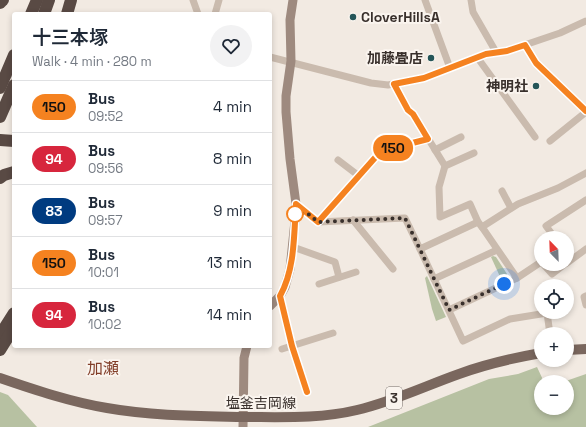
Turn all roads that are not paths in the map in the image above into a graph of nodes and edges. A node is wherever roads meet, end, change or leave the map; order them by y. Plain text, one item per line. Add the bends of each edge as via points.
1 (3, 0) edge
2 (37, 0) edge
3 (49, 0) edge
4 (71, 0) edge
5 (193, 0) edge
6 (219, 0) edge
7 (293, 0) edge
8 (425, 0) edge
9 (471, 0) edge
10 (0, 3) edge
11 (32, 12) edge
12 (45, 12) edge
13 (68, 12) edge
14 (197, 12) edge
15 (216, 12) edge
16 (586, 21) edge
17 (525, 45) junction
18 (496, 52) junction
19 (477, 57) junction
20 (272, 58) edge
21 (12, 60) edge
22 (290, 62) junction
23 (450, 68) junction
24 (394, 84) junction
25 (0, 88) edge
26 (12, 90) edge
27 (586, 112) edge
28 (0, 117) edge
29 (461, 137) dead end
30 (535, 137) dead end
31 (428, 139) junction
32 (0, 140) edge
33 (12, 141) edge
34 (550, 141) dead end
35 (435, 150) junction
36 (474, 153) dead end
37 (338, 160) dead end
38 (445, 166) junction
39 (12, 173) edge
40 (586, 173) edge
41 (360, 176) junction
42 (0, 178) edge
43 (502, 191) dead end
44 (586, 200) edge
45 (296, 204) junction
46 (511, 208) junction
47 (353, 220) junction
48 (318, 222) junction
49 (480, 224) junction
50 (550, 231) edge
51 (292, 247) junction
52 (420, 249) junction
53 (586, 249) edge
54 (497, 250) junction
55 (574, 256) edge
56 (534, 268) edge
57 (393, 269) dead end
58 (356, 272) dead end
59 (339, 277) junction
60 (517, 278) junction
61 (434, 280) junction
62 (319, 284) dead end
63 (280, 296) junction
64 (586, 296) edge
65 (272, 304) edge
66 (586, 305) edge
67 (449, 310) junction
68 (12, 316) edge
69 (549, 327) edge
70 (12, 331) edge
71 (333, 333) dead end
72 (0, 335) edge
73 (292, 346) junction
74 (246, 348) edge
75 (282, 349) dead end
76 (586, 349) edge
77 (0, 350) edge
78 (574, 350) edge
79 (534, 354) edge
80 (0, 378) edge
81 (307, 392) dead end
82 (243, 422) edge

1 - 10 highway
2 - 11 highway
3 - 12 highway
4 - 13 highway
5 - 14 street
6 - 15 street
7 - 22 street via 290,20
8 - 23 street
9 - 18 street via 473,12
16 - 17 street
17 - 18 street
17 - 27 street via 536,63
18 - 19 street
19 - 23 street
19 - 30 street
20 - 22 street
21 - 25 highway
22 - 24 street via 371,83
22 - 45 street via 286,96 287,130
23 - 24 street via 424,78
24 - 31 street
26 - 28 highway
27 - 34 street
29 - 35 street
31 - 35 street
31 - 41 street via 381,151
32 - 33 highway
35 - 38 street
36 - 38 street
37 - 41 street
38 - 49 street via 439,188 440,217 470,204
39 - 42 highway
40 - 46 street
41 - 48 street
43 - 46 street
44 - 50 street via 546,226
45 - 48 street
45 - 51 street
46 - 49 street
47 - 48 street
47 - 52 street via 405,218
47 - 57 street via 383,262
49 - 52 street
49 - 54 street
51 - 59 street via 334,262
51 - 63 street via 290,269
52 - 61 street
53 - 55 street
54 - 60 street
54 - 61 street
56 - 60 street
58 - 59 street
59 - 62 street
60 - 67 street
61 - 67 street
63 - 65 street
63 - 73 street
64 - 66 street
67 - 69 street via 463,341 510,319 547,313
68 - 72 highway
70 - 77 highway
71 - 73 street
73 - 75 street
73 - 81 street
74 - 82 street via 244,358
76 - 78 main road
79 - 82 main road, 塩釜吉岡線 / 3 via 485,365 356,410 310,417
80 - 82 main road, 塩釜吉岡線 / 3 via 76,402 108,408

